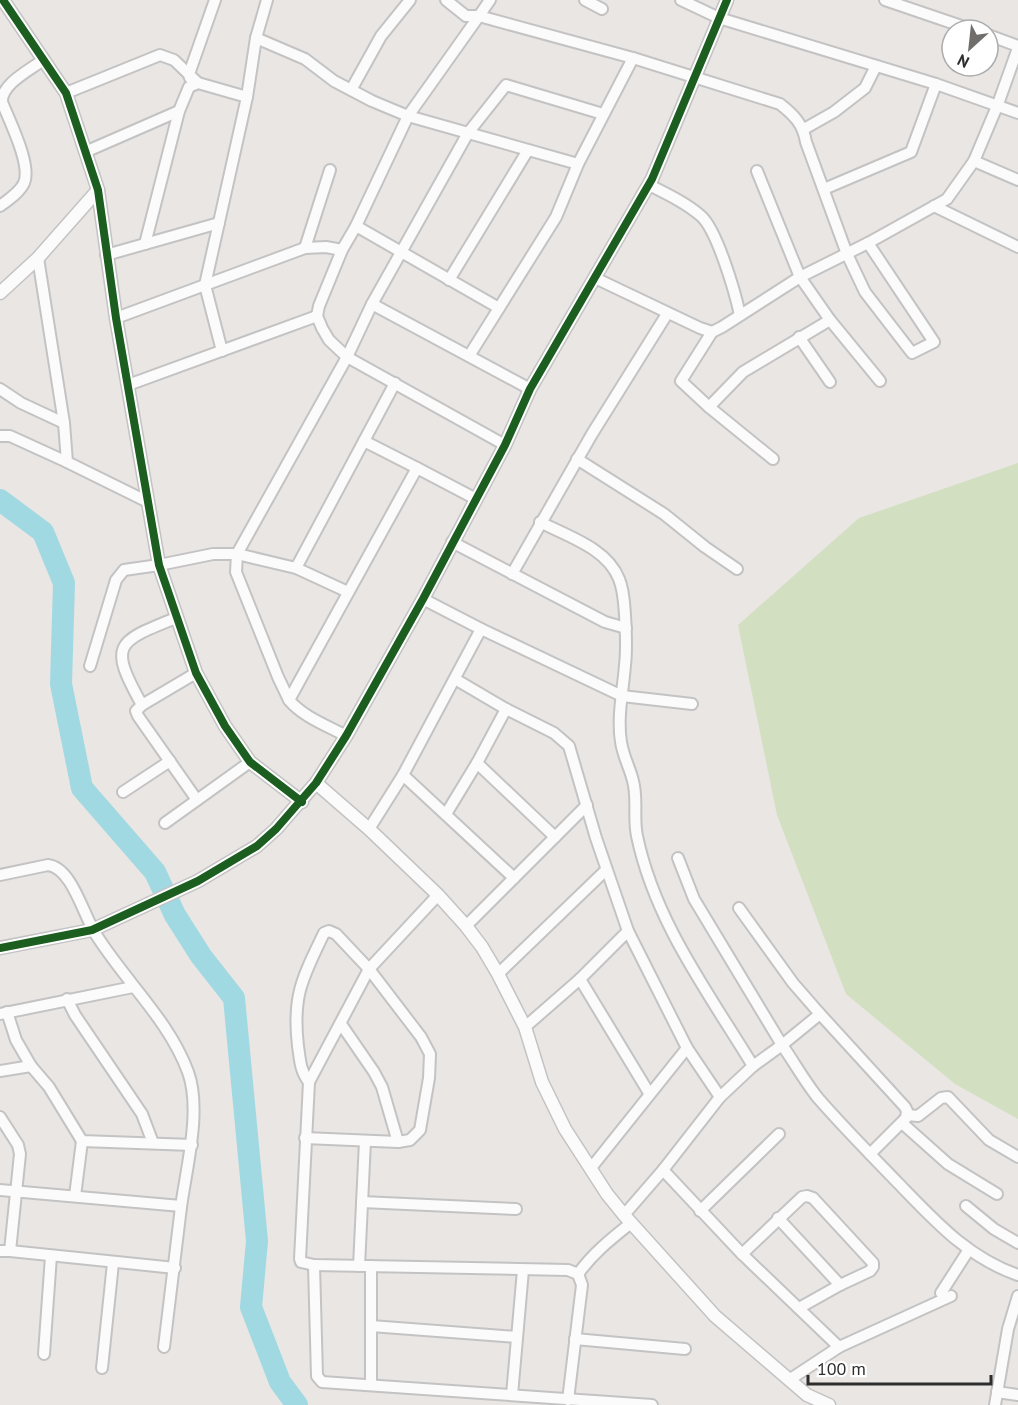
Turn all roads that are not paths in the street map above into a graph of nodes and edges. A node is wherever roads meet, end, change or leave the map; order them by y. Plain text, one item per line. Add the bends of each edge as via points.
1 (3, 0) edge
2 (215, 0) edge
3 (267, 0) edge
4 (410, 0) edge
5 (446, 0) edge
6 (490, 0) edge
7 (585, 0) edge
8 (681, 0) edge
9 (727, 0) edge
10 (885, 0) edge
11 (602, 9) dead end
12 (479, 16) junction
13 (719, 18) junction
14 (940, 19) edge
15 (256, 38) junction
16 (1000, 40) edge
17 (1018, 47) edge
18 (633, 58) junction
19 (43, 60) junction
20 (876, 66) junction
21 (695, 77) junction
22 (193, 81) junction
23 (936, 84) junction
24 (351, 90) junction
25 (66, 93) junction
26 (247, 97) junction
27 (998, 104) junction
28 (178, 111) junction
29 (1018, 113) edge
30 (603, 114) junction
31 (408, 116) junction
32 (804, 129) junction
33 (468, 133) junction
34 (528, 150) junction
35 (85, 152) junction
36 (974, 161) junction
37 (578, 164) junction
38 (330, 170) dead end
39 (757, 171) dead end
40 (1018, 180) edge
41 (649, 185) junction
42 (824, 189) junction
43 (98, 190) junction
44 (0, 206) edge
45 (934, 206) junction
46 (219, 223) junction
47 (356, 226) junction
48 (867, 243) junction
49 (145, 244) junction
50 (1018, 247) edge
51 (305, 248) junction
52 (342, 250) junction
53 (401, 253) junction
54 (847, 254) junction
55 (106, 255) junction
56 (38, 258) junction
57 (595, 278) junction
58 (800, 278) junction
59 (448, 280) junction
60 (205, 285) junction
61 (0, 293) edge
62 (372, 304) junction
63 (499, 308) junction
64 (666, 314) junction
65 (740, 315) junction
66 (317, 316) junction
67 (116, 318) junction
68 (830, 320) junction
69 (712, 332) junction
70 (799, 338) junction
71 (222, 351) junction
72 (469, 356) junction
73 (347, 357) junction
74 (880, 381) dead end
75 (830, 382) dead end
76 (395, 383) junction
77 (128, 385) junction
78 (0, 389) edge
79 (530, 389) junction
80 (709, 407) junction
81 (64, 423) junction
82 (0, 436) edge
83 (364, 441) junction
84 (505, 445) junction
85 (577, 459) junction
86 (773, 459) dead end
87 (67, 462) junction
88 (417, 468) junction
89 (476, 499) junction
90 (147, 501) junction
91 (540, 522) junction
92 (452, 542) junction
93 (237, 554) junction
94 (159, 565) junction
95 (296, 568) junction
96 (737, 569) dead end
97 (512, 574) junction
98 (348, 592) junction
99 (423, 599) junction
100 (176, 618) junction
101 (626, 628) junction
102 (481, 629) junction
103 (90, 666) dead end
104 (196, 673) junction
105 (455, 679) junction
106 (622, 696) junction
107 (289, 700) junction
108 (692, 704) dead end
109 (142, 705) junction
110 (506, 709) junction
111 (346, 736) junction
112 (170, 761) junction
113 (250, 762) junction
114 (477, 763) junction
115 (403, 775) junction
116 (316, 783) junction
117 (123, 792) dead end
118 (197, 800) junction
119 (302, 802) junction
120 (587, 805) junction
121 (446, 814) junction
122 (165, 823) dead end
123 (369, 829) junction
124 (555, 837) junction
125 (678, 858) dead end
126 (606, 870) junction
127 (0, 875) edge
128 (514, 878) junction
129 (438, 895) junction
130 (739, 908) dead end
131 (466, 926) junction
132 (92, 930) junction
133 (627, 931) junction
134 (0, 948) edge
135 (369, 969) junction
136 (498, 974) junction
137 (580, 979) junction
138 (133, 987) junction
139 (67, 999) junction
140 (4, 1013) edge
141 (820, 1014) junction
142 (340, 1024) junction
143 (525, 1027) junction
144 (782, 1045) junction
145 (687, 1048) junction
146 (31, 1066) junction
147 (753, 1066) junction
148 (0, 1071) edge
149 (309, 1082) junction
150 (649, 1093) junction
151 (720, 1097) junction
152 (0, 1117) edge
153 (905, 1119) junction
154 (779, 1134) dead end
155 (305, 1138) junction
156 (82, 1141) junction
157 (365, 1142) junction
158 (398, 1142) junction
159 (153, 1143) junction
160 (192, 1145) junction
161 (870, 1154) junction
162 (1018, 1157) edge
163 (591, 1168) junction
164 (663, 1170) junction
165 (0, 1190) edge
166 (17, 1191) junction
167 (997, 1194) dead end
168 (75, 1196) junction
169 (362, 1202) junction
170 (181, 1206) junction
171 (966, 1206) dead end
172 (516, 1209) dead end
173 (700, 1211) junction
174 (778, 1218) junction
175 (628, 1219) junction
176 (1018, 1243) edge
177 (5, 1251) edge
178 (968, 1251) junction
179 (742, 1254) junction
180 (51, 1256) junction
181 (112, 1263) junction
182 (314, 1265) junction
183 (359, 1266) junction
184 (371, 1266) junction
185 (175, 1268) junction
186 (523, 1270) junction
187 (578, 1274) junction
188 (1018, 1275) edge
189 (840, 1285) junction
190 (1018, 1296) edge
191 (799, 1308) junction
192 (371, 1326) junction
193 (1013, 1329) edge
194 (518, 1337) junction
195 (575, 1339) junction
196 (164, 1347) dead end
197 (839, 1347) junction
198 (685, 1349) dead end
199 (44, 1354) dead end
200 (102, 1368) dead end
201 (789, 1380) junction
202 (371, 1384) junction
203 (997, 1392) junction
204 (512, 1395) junction
205 (1018, 1395) edge
206 (568, 1400) junction
207 (652, 1405) edge
208 (829, 1405) edge
209 (995, 1405) edge

1 - 19 street
2 - 22 street
3 - 15 street
4 - 24 street via 381,36
5 - 12 street via 466,16
6 - 12 street
7 - 11 street
8 - 13 street
9 - 13 street
10 - 14 street
12 - 18 street
12 - 31 street
13 - 20 street
13 - 21 street
15 - 24 street via 305,59
15 - 26 street
16 - 17 street
17 - 27 street
18 - 21 street
18 - 30 street
19 - 25 street
19 - 44 street via 1,95 26,176 22,187
20 - 23 street
20 - 32 street via 865,88
21 - 32 street via 780,104
21 - 41 street
22 - 25 street via 174,60 160,55
22 - 26 street
22 - 28 street
23 - 27 street
23 - 42 street via 911,152
24 - 31 street
25 - 35 street
26 - 46 street
27 - 29 street
27 - 36 street
28 - 35 street
28 - 49 street
30 - 33 street via 506,86
30 - 37 street
31 - 33 street
31 - 47 street
32 - 42 street
33 - 34 street
33 - 53 street
34 - 37 street
34 - 59 street
35 - 43 street
36 - 40 street
36 - 45 street via 947,199
37 - 63 street via 556,217
38 - 51 street
39 - 58 street
41 - 57 street
41 - 65 street via 684,203 710,227 733,284
42 - 54 street
43 - 55 street
43 - 56 street
45 - 48 street
45 - 50 street
46 - 49 street
46 - 60 street
47 - 52 street
47 - 53 street
48 - 54 street
48 - 54 street via 934,342 912,353 865,292
49 - 55 street
51 - 52 street
51 - 60 street
52 - 66 street
53 - 59 street
53 - 62 street
54 - 58 street
55 - 67 street
56 - 61 street
56 - 81 street
57 - 64 street
57 - 79 street
58 - 65 street
58 - 68 street
59 - 63 street
60 - 67 street
60 - 71 street
62 - 72 street
62 - 73 street
63 - 72 street
64 - 69 street
64 - 85 street
65 - 69 street
66 - 71 street
66 - 73 street via 329,340
67 - 77 street
68 - 70 street
68 - 74 street
69 - 80 street via 681,381
70 - 75 street
70 - 80 street via 743,372
71 - 77 street
72 - 79 street
73 - 76 street
73 - 93 street
76 - 83 street
76 - 84 street
77 - 90 street
78 - 81 street
79 - 84 street
80 - 86 street
81 - 87 street
82 - 87 street via 10,436
83 - 88 street
83 - 95 street
84 - 89 street
85 - 91 street
85 - 96 street via 657,509
87 - 90 street
88 - 89 street
88 - 98 street
89 - 92 street
90 - 94 street
91 - 97 street
91 - 101 street via 588,546 610,564 623,592
92 - 97 street
92 - 99 street
93 - 94 street via 213,554
93 - 95 street
93 - 107 street via 236,572
94 - 100 street
94 - 103 street via 129,568 120,574
95 - 98 street
97 - 101 street via 605,622
98 - 107 street
99 - 102 street
99 - 111 street
100 - 104 street
100 - 109 street via 135,634 124,647 124,673
101 - 106 street
102 - 105 street
102 - 106 street
104 - 109 street
104 - 113 street
105 - 110 street
105 - 115 street
106 - 108 street
106 - 147 street via 621,742 635,789 637,835 655,893 681,951
107 - 111 street
109 - 112 street via 136,711 138,716
110 - 114 street
110 - 120 street via 564,740 572,753
111 - 116 street
112 - 117 street
112 - 118 street
113 - 118 street
113 - 119 street
114 - 121 street
114 - 124 street
115 - 121 street
115 - 123 street
116 - 119 street
116 - 123 street
118 - 122 street
119 - 132 street via 257,846 198,881
120 - 124 street
120 - 126 street
121 - 128 street
123 - 129 street
124 - 128 street
125 - 144 street via 694,899
126 - 133 street
126 - 136 street
127 - 132 street via 48,865 60,869
128 - 131 street
129 - 131 street
129 - 135 street
130 - 141 street
131 - 136 street
132 - 134 street
132 - 138 street
133 - 137 street
133 - 145 street
135 - 142 street
135 - 149 street via 336,934 324,933 301,982 295,1013 302,1071
135 - 158 street via 430,1054 420,1130 410,1140
136 - 143 street
137 - 143 street
137 - 150 street
138 - 139 street
138 - 160 street via 166,1030 189,1075
139 - 140 street
139 - 159 street via 142,1114
140 - 146 street
141 - 144 street
141 - 153 street via 905,1107
142 - 149 street
142 - 158 street via 382,1087
143 - 163 street via 542,1082 565,1129
144 - 147 street
144 - 161 street via 817,1096
145 - 150 street
145 - 151 street
146 - 148 street
146 - 156 street via 49,1087
147 - 151 street
149 - 155 street
150 - 163 street
151 - 164 street
152 - 166 street via 18,1145
153 - 161 street
153 - 162 street via 918,1116 948,1097 989,1140
153 - 167 street via 948,1164
154 - 173 street
155 - 157 street
155 - 182 street via 300,1259 306,1265
156 - 159 street
156 - 168 street
157 - 158 street
157 - 169 street
159 - 160 street
160 - 170 street
161 - 178 street
163 - 175 street
164 - 173 street
164 - 175 street
165 - 166 street
166 - 168 street
166 - 177 street
168 - 170 street
169 - 172 street
169 - 183 street
170 - 185 street
171 - 176 street
173 - 179 street
174 - 179 street
174 - 189 street
174 - 189 street via 802,1197 813,1198 873,1263 870,1271
175 - 187 street
175 - 201 street via 715,1316
177 - 180 street
178 - 188 street
178 - 197 street via 946,1294
179 - 191 street
180 - 181 street
180 - 199 street
181 - 185 street
181 - 200 street
182 - 183 street
182 - 202 street via 317,1376 322,1382
183 - 184 street
184 - 186 street
184 - 192 street
185 - 196 street
186 - 187 street via 568,1270
186 - 194 street
187 - 195 street via 582,1285
189 - 191 street
190 - 193 street
191 - 197 street
192 - 194 street
192 - 202 street
193 - 203 street
194 - 204 street
195 - 198 street
195 - 206 street
197 - 201 street
201 - 208 street via 807,1395
202 - 204 street
203 - 205 street
203 - 209 street
204 - 206 street
206 - 207 street

